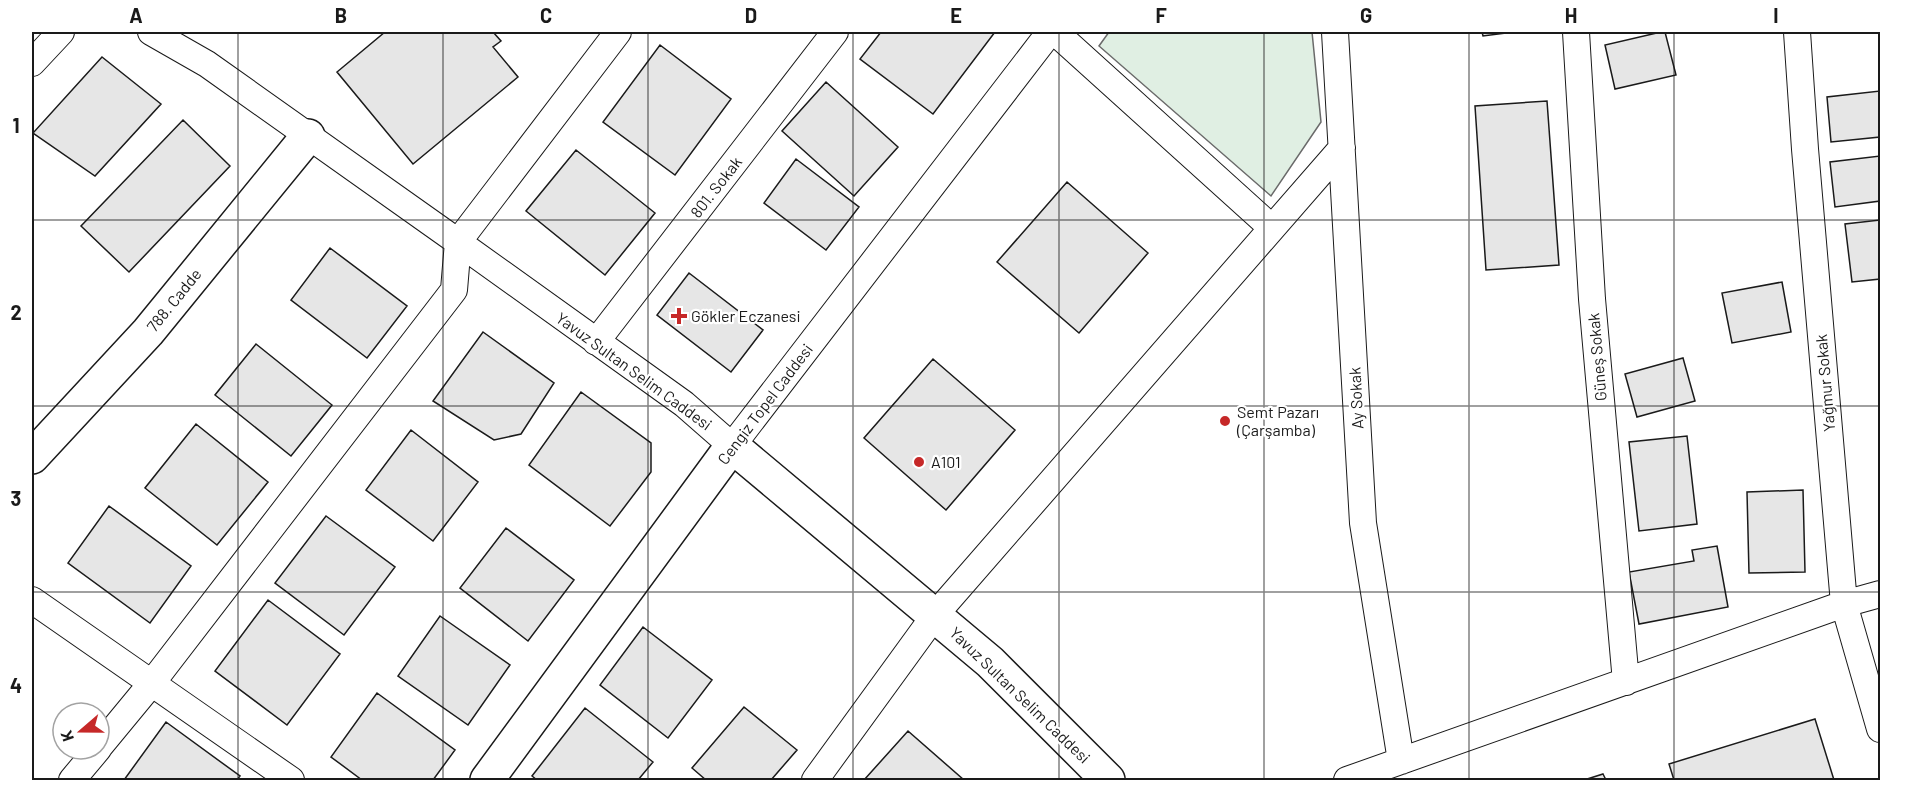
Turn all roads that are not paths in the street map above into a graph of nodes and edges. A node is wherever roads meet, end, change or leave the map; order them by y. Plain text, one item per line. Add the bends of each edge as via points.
1 (61, 32) edge
2 (151, 32) edge
3 (618, 32) edge
4 (835, 32) edge
5 (1050, 32) edge
6 (1055, 32) edge
7 (1335, 32) edge
8 (1576, 32) edge
9 (1797, 32) edge
10 (32, 63) edge
11 (308, 136) junction
12 (1342, 148) junction
13 (1272, 228) junction
14 (458, 242) junction
15 (596, 342) junction
16 (732, 446) junction
17 (32, 457) edge
18 (1881, 594) edge
19 (32, 600) edge
20 (1844, 604) junction
21 (935, 615) junction
22 (1626, 682) junction
23 (151, 684) junction
24 (1881, 729) edge
25 (111, 732) edge
26 (87, 761) edge
27 (1401, 761) junction
28 (72, 780) edge
29 (291, 780) edge
30 (487, 780) edge
31 (814, 780) edge
32 (1108, 780) edge
33 (1347, 780) edge

1 - 10 street
2 - 11 street, Yavuz Sultan Selim Caddesi via 207,64
3 - 14 street
4 - 15 street, 801. Sokak
5 - 16 street, Cengiz Topel Caddesi
6 - 13 street
7 - 12 street, Ay Sokak
8 - 22 street, Güneş Sokak via 1592,299
9 - 20 street, Yağmur Sokak
11 - 14 street, Yavuz Sultan Selim Caddesi
11 - 17 street, 788. Cadde via 148,332
12 - 13 street
12 - 27 street, Ay Sokak via 1363,523
13 - 21 street
14 - 15 street, Yavuz Sultan Selim Caddesi
14 - 23 street via 454,290
15 - 16 street, Yavuz Sultan Selim Caddesi via 684,404
16 - 21 street, Yavuz Sultan Selim Caddesi
16 - 30 street, Cengiz Topel Caddesi
18 - 20 street
19 - 23 street
20 - 22 street
20 - 24 street, Yağmur Sokak
21 - 31 street
21 - 32 street, Yavuz Sultan Selim Caddesi via 990,662
22 - 27 street
23 - 25 street
23 - 29 street
26 - 28 street
27 - 33 street

